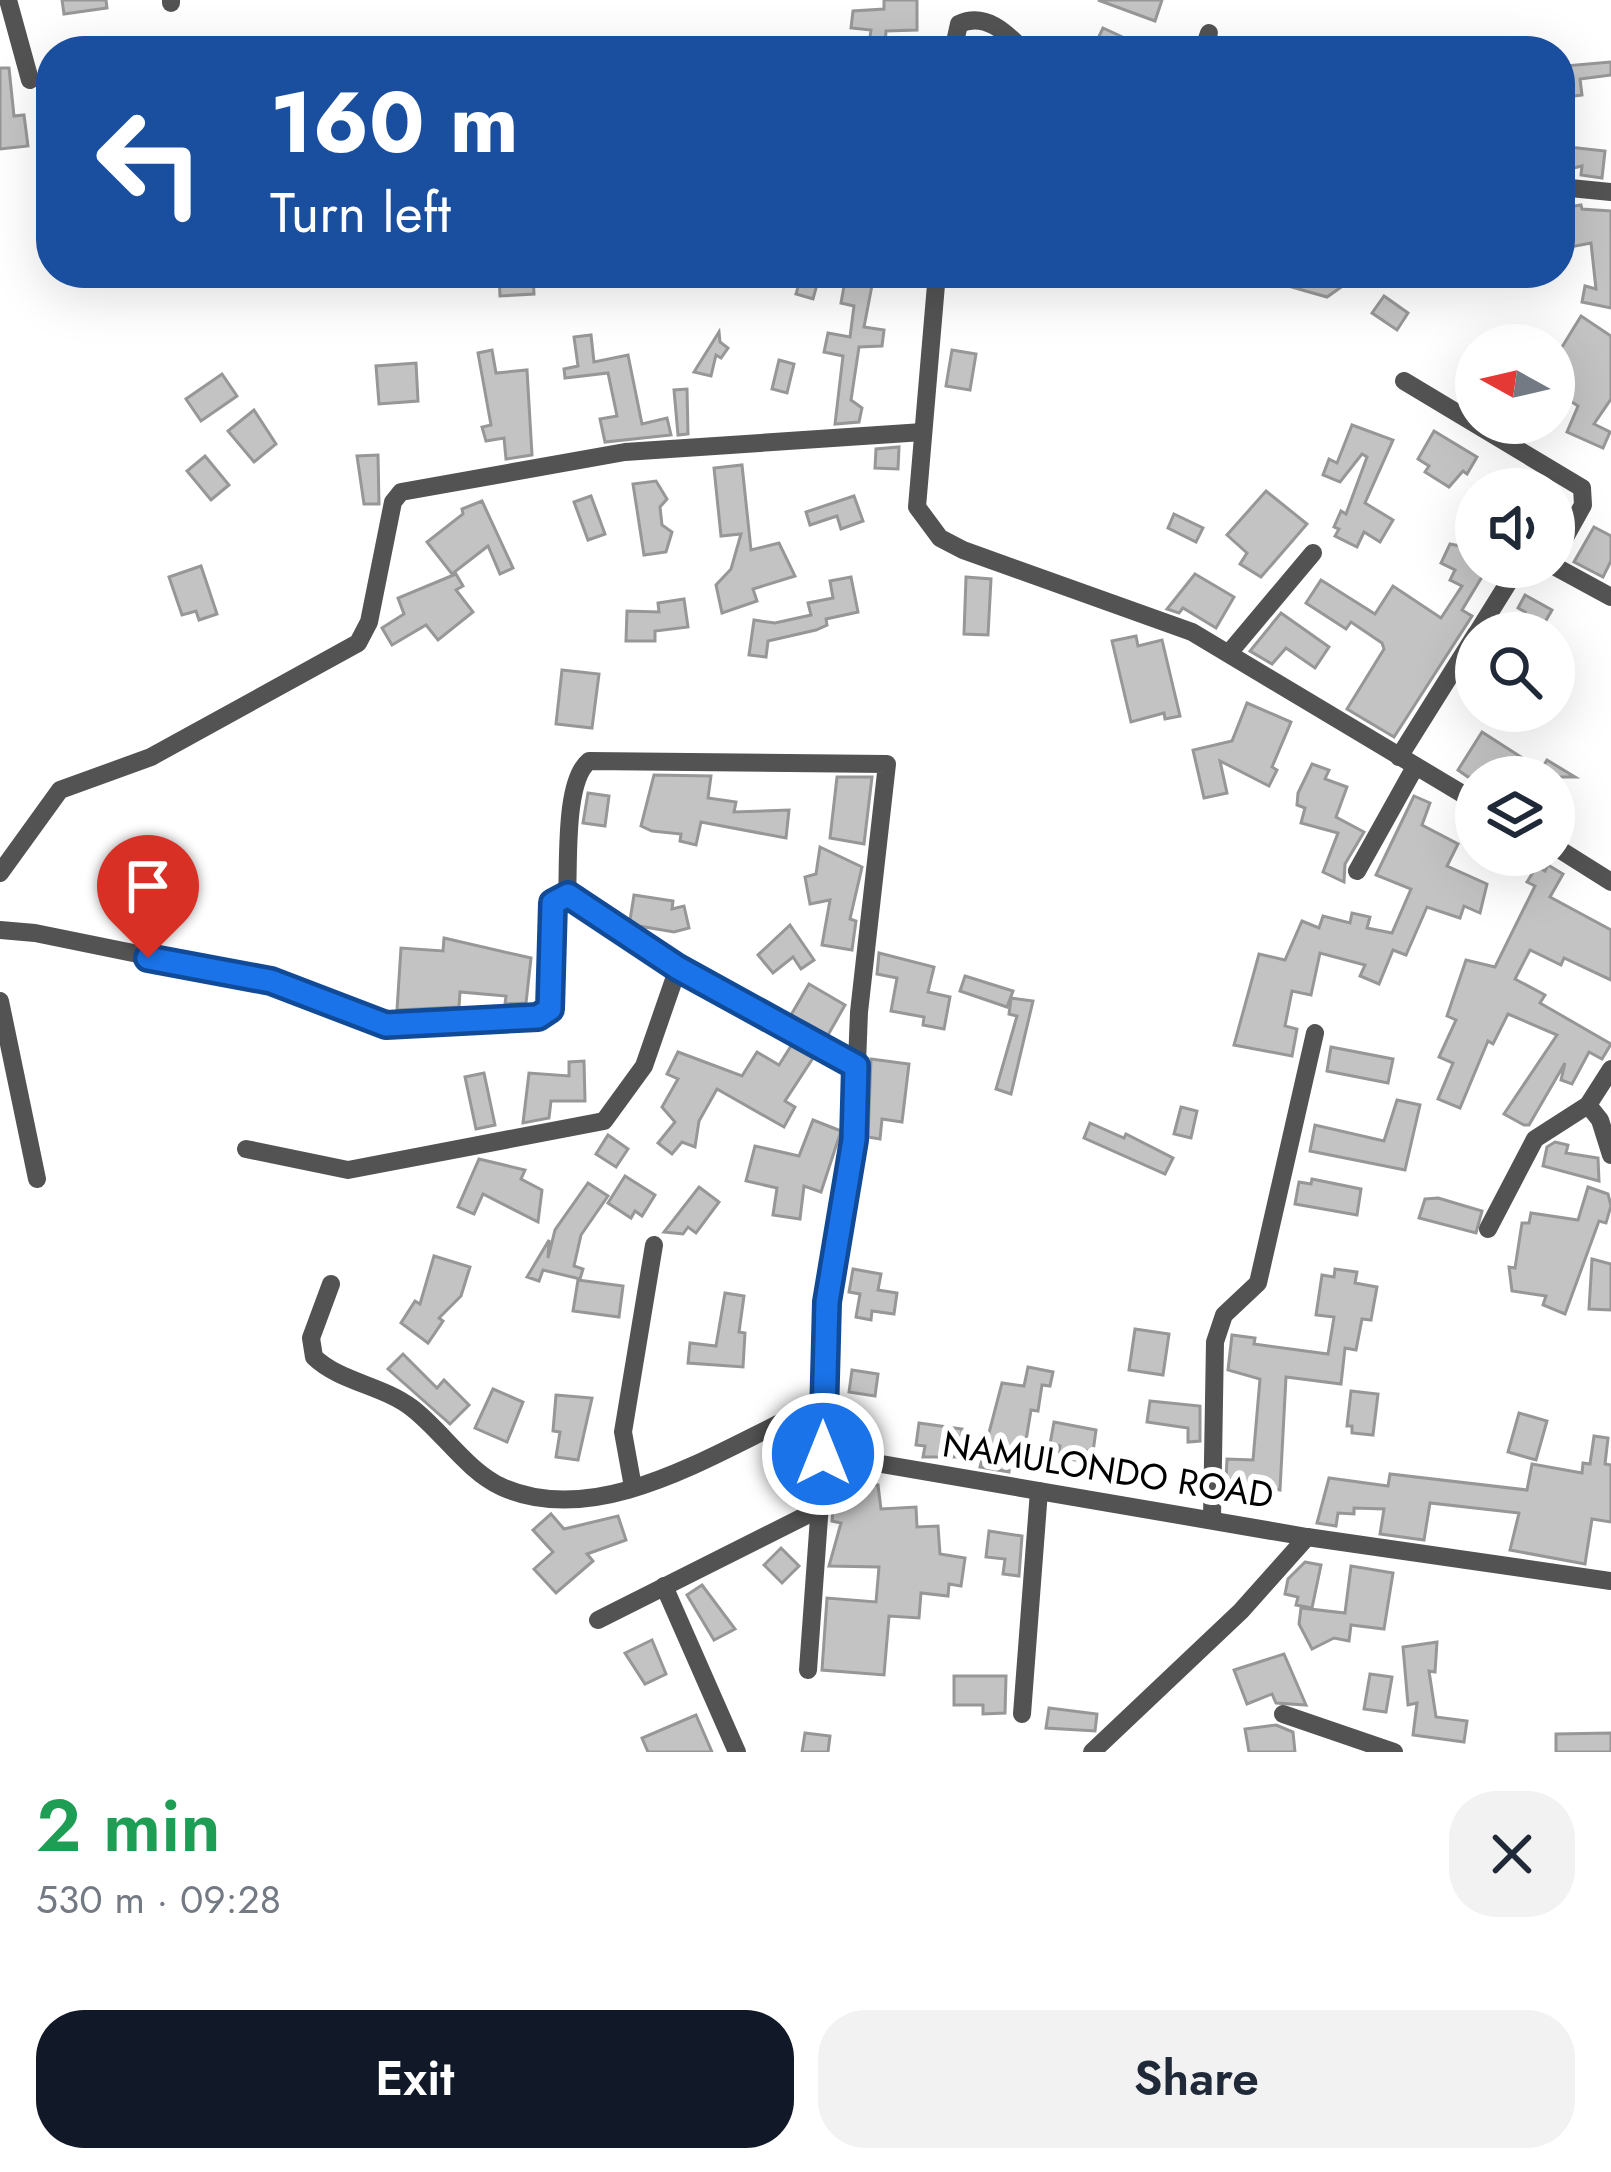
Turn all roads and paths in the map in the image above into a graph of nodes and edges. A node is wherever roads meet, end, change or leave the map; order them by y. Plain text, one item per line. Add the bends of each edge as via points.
1 (8, 0) edge
2 (956, 36) edge
3 (1010, 36) edge
4 (30, 80) dead end
5 (1575, 188) edge
6 (1611, 191) edge
7 (936, 288) edge
8 (1404, 381) dead end
9 (923, 432) junction
10 (1549, 468) edge
11 (1575, 484) edge
12 (1575, 519) edge
13 (1313, 553) dead end
14 (1575, 577) edge
15 (1611, 597) edge
16 (1229, 653) junction
17 (1455, 673) edge
18 (1407, 762) junction
19 (1455, 790) edge
20 (1575, 859) edge
21 (1357, 871) dead end
22 (0, 874) edge
23 (1611, 882) edge
24 (568, 895) junction
25 (0, 931) edge
26 (678, 968) junction
27 (0, 1000) edge
28 (1315, 1033) dead end
29 (856, 1066) junction
30 (1611, 1069) edge
31 (1588, 1105) junction
32 (246, 1149) dead end
33 (1611, 1155) edge
34 (37, 1179) dead end
35 (1488, 1229) dead end
36 (654, 1245) dead end
37 (332, 1284) dead end
38 (823, 1411) junction
39 (823, 1454) junction
40 (633, 1487) junction
41 (1039, 1491) junction
42 (820, 1508) junction
43 (1212, 1518) junction
44 (1307, 1537) junction
45 (1611, 1581) edge
46 (664, 1586) junction
47 (598, 1620) dead end
48 (808, 1670) dead end
49 (1022, 1714) dead end
50 (1283, 1714) dead end
51 (736, 1752) edge
52 (1092, 1752) edge
53 (1394, 1752) edge

1 - 4 street
2 - 3 street via 958,24 975,20
5 - 6 street
7 - 9 street
8 - 10 street
9 - 16 street via 917,507 940,538 1172,622
9 - 22 street via 626,452 401,492 358,643 151,757 60,790
11 - 12 street via 1583,505
13 - 16 street
14 - 15 street
16 - 18 street
17 - 18 street
18 - 19 street
18 - 21 street
20 - 23 street
24 - 25 street via 553,903 550,1009 516,1019 386,1025 271,981
24 - 26 street
24 - 29 street via 574,787 589,761 884,761
26 - 29 street
26 - 32 street via 644,1066 604,1121 348,1170
27 - 34 street
28 - 43 street via 1258,1283 1224,1315 1215,1342
29 - 38 street via 852,1153 827,1302
30 - 31 street
31 - 33 street
31 - 35 street via 1534,1139
36 - 40 street via 623,1432
37 - 40 street via 310,1338 314,1357 412,1408 490,1479 552,1497
38 - 39 street
38 - 40 street via 799,1414
39 - 41 street, NAMULONDO ROAD
39 - 42 street
41 - 43 street, NAMULONDO ROAD
41 - 49 street
42 - 46 street
42 - 48 street
43 - 44 street, NAMULONDO ROAD
44 - 45 street, NAMULONDO ROAD
44 - 52 street
46 - 47 street
46 - 51 street
50 - 53 street

